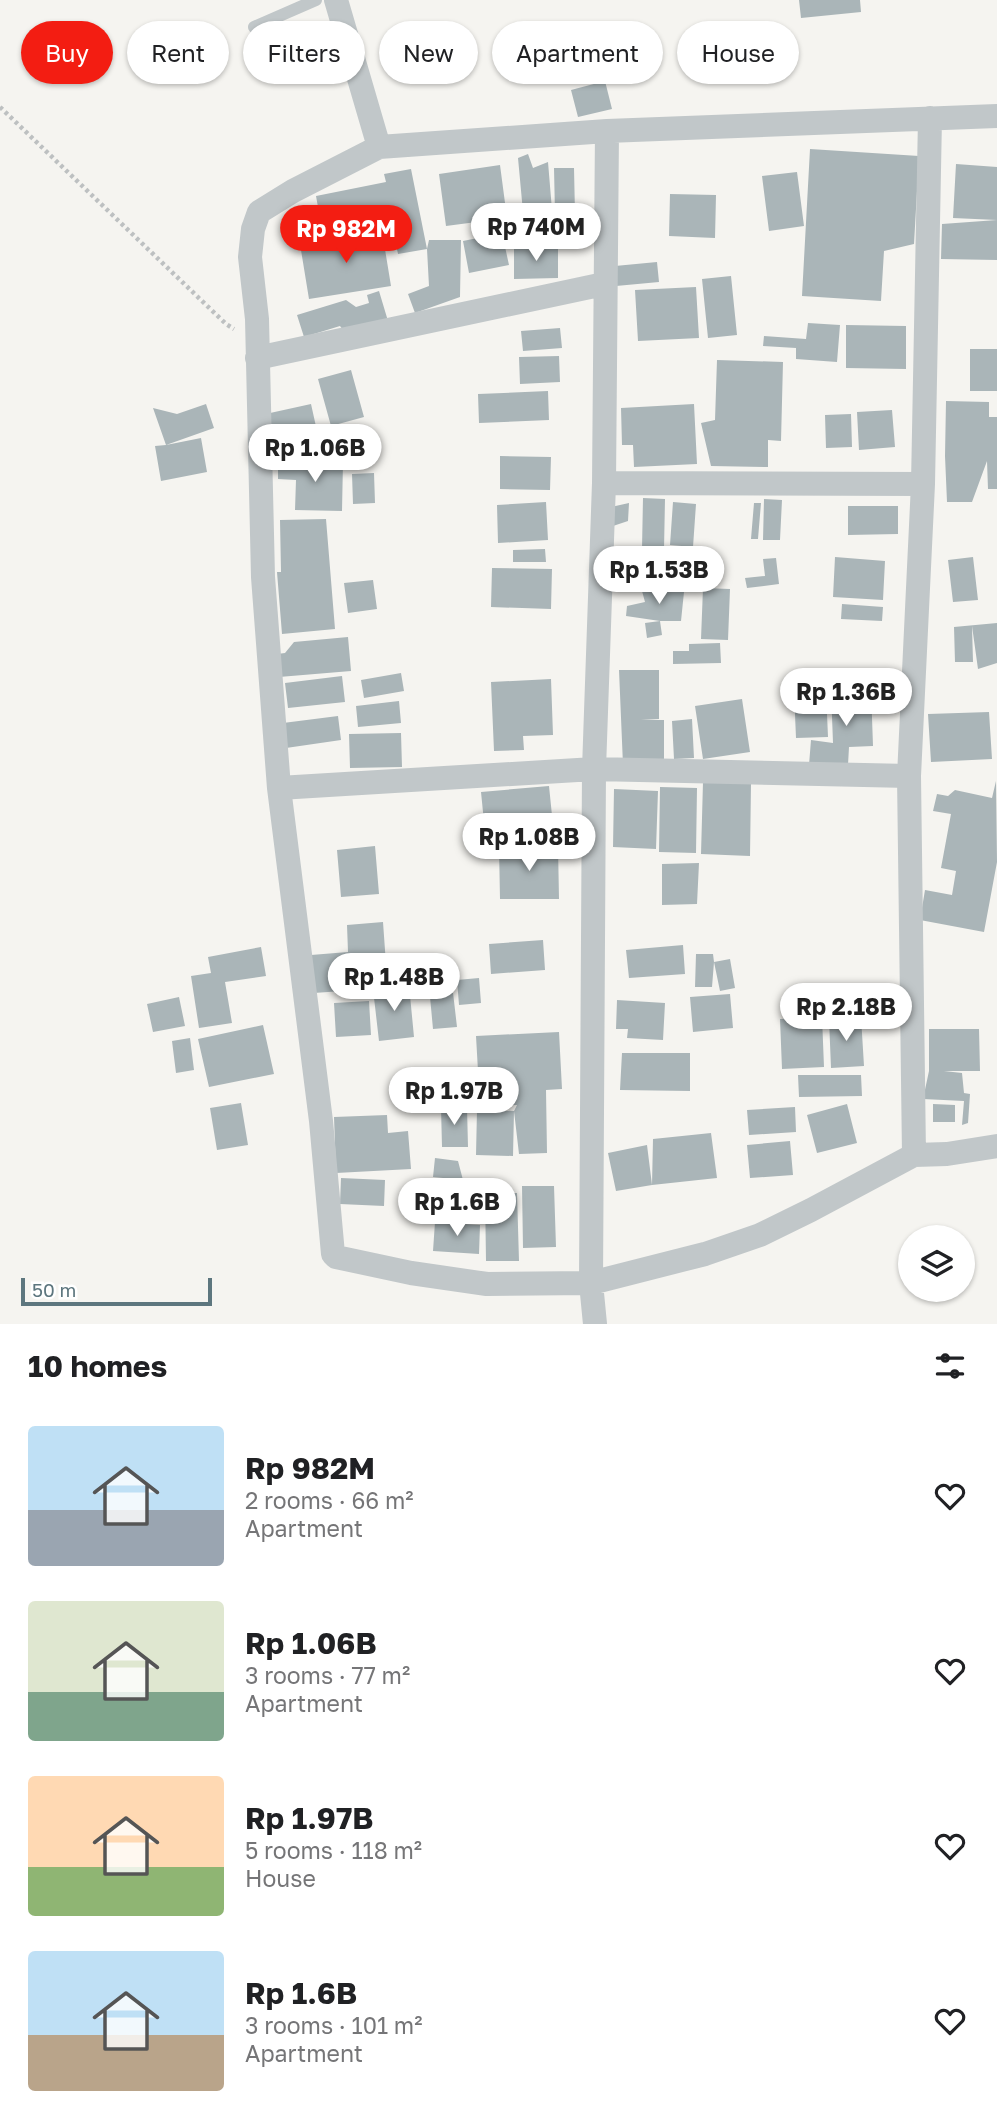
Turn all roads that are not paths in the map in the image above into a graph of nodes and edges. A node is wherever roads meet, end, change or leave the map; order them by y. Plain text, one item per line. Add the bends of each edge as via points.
1 (316, 0) edge
2 (337, 0) edge
3 (268, 21) edge
4 (997, 116) edge
5 (930, 118) junction
6 (607, 131) junction
7 (379, 147) junction
8 (604, 284) junction
9 (257, 358) junction
10 (604, 483) junction
11 (923, 484) junction
12 (594, 769) junction
13 (909, 776) junction
14 (279, 788) junction
15 (997, 1146) edge
16 (914, 1155) junction
17 (592, 1283) junction
18 (595, 1324) edge

1 - 3 lane
2 - 7 street
4 - 5 street
5 - 6 street
5 - 11 street
6 - 7 street
6 - 8 street
7 - 9 street via 259,212 250,257
8 - 9 street
8 - 10 street
9 - 14 street via 263,577
10 - 11 street
10 - 12 street
11 - 13 street
12 - 13 street
12 - 14 street
12 - 17 street
13 - 16 street
14 - 17 street via 333,1254 411,1273 486,1284
15 - 16 street
16 - 17 street via 760,1235
17 - 18 street

